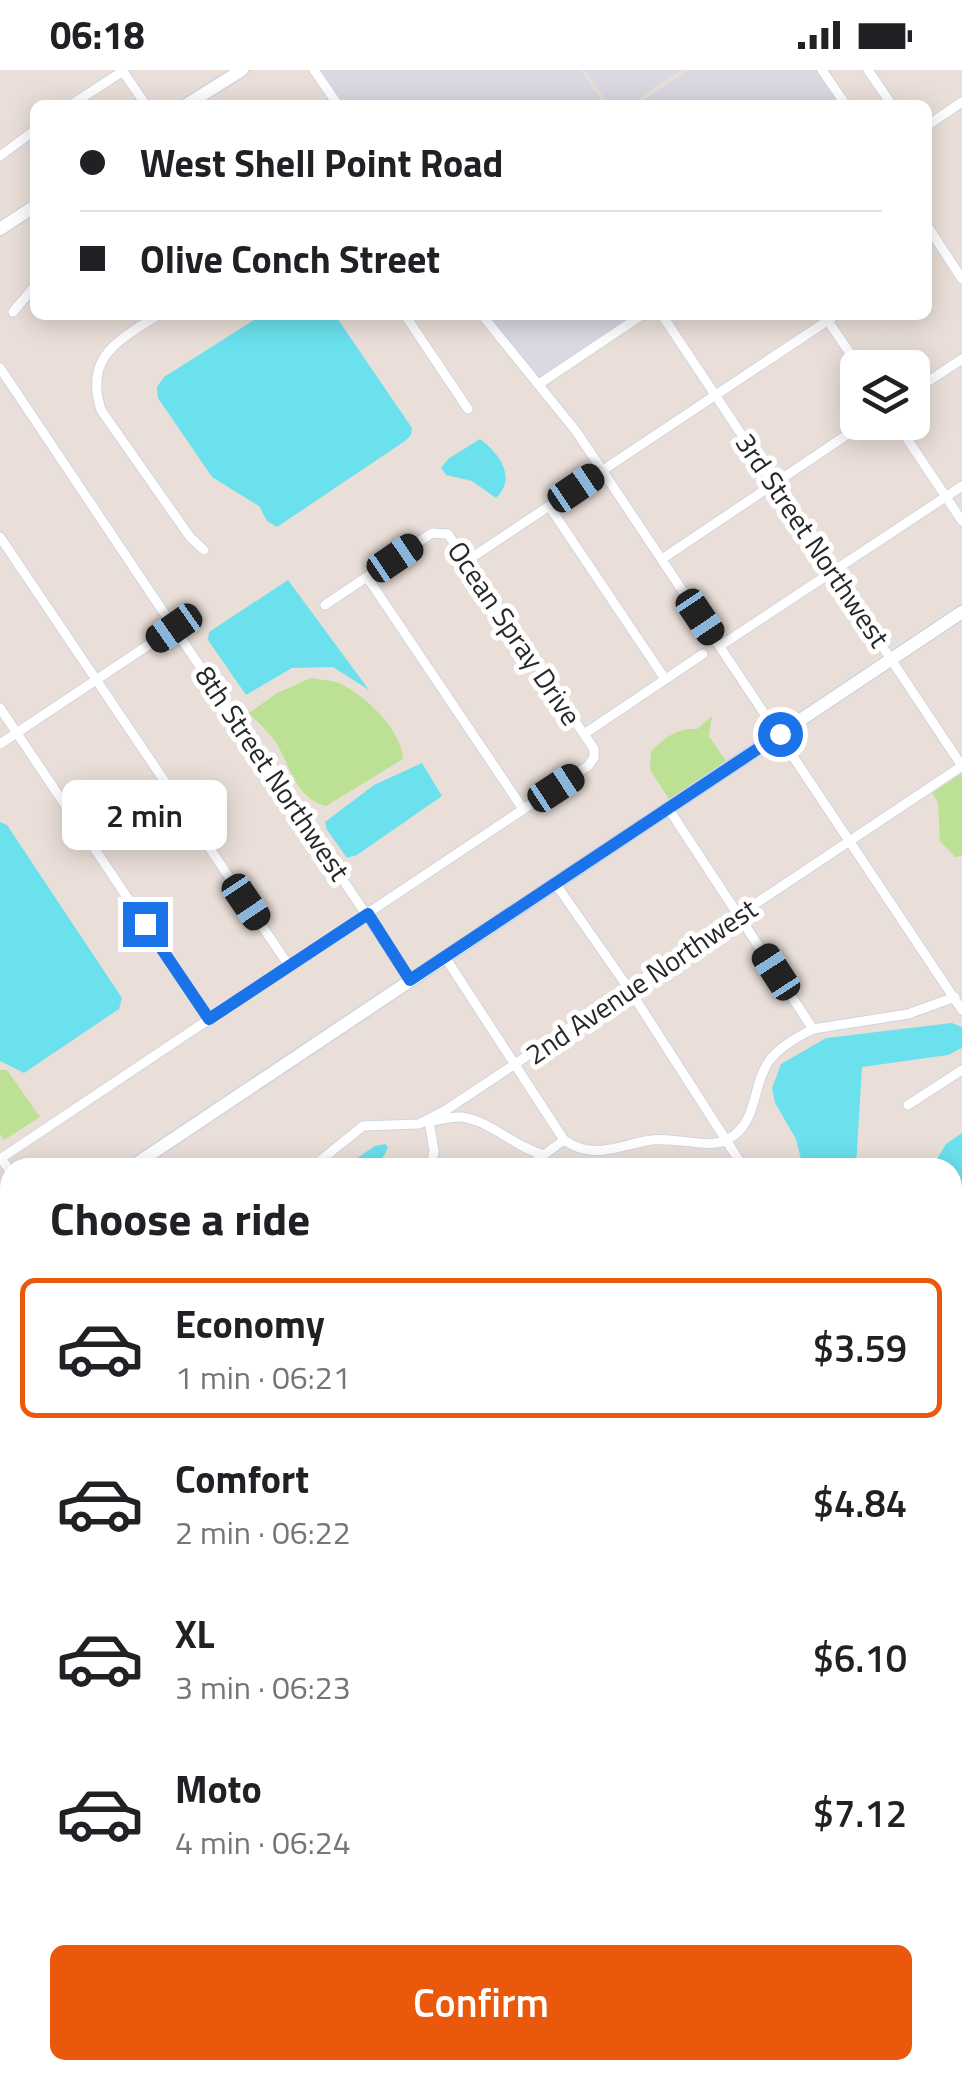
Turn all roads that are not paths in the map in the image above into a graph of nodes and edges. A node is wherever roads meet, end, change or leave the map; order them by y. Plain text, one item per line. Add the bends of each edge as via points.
1 (242, 70) edge
2 (314, 70) edge
3 (822, 70) edge
4 (868, 70) edge
5 (122, 71) edge
6 (78, 100) edge
7 (142, 100) edge
8 (194, 100) edge
9 (335, 100) edge
10 (843, 100) edge
11 (889, 100) edge
12 (962, 102) edge
13 (932, 122) edge
14 (30, 134) edge
15 (0, 156) edge
16 (30, 209) edge
17 (0, 229) edge
18 (932, 233) edge
19 (940, 246) junction
20 (932, 251) edge
21 (962, 278) edge
22 (30, 292) edge
23 (13, 312) dead end
24 (151, 320) edge
25 (407, 320) edge
26 (486, 320) edge
27 (635, 320) edge
28 (665, 320) edge
29 (826, 320) edge
30 (832, 320) edge
31 (849, 350) edge
32 (962, 359) edge
33 (0, 368) edge
34 (930, 380) edge
35 (539, 384) junction
36 (716, 395) junction
37 (468, 409) dead end
38 (840, 439) edge
39 (908, 440) edge
40 (602, 471) junction
41 (774, 483) junction
42 (962, 486) edge
43 (946, 497) junction
44 (550, 506) junction
45 (962, 520) edge
46 (0, 537) edge
47 (204, 550) dead end
48 (662, 559) junction
49 (468, 560) junction
50 (833, 572) junction
51 (368, 577) junction
52 (325, 605) dead end
53 (962, 612) edge
54 (174, 628) junction
55 (720, 646) junction
56 (703, 654) dead end
57 (892, 658) junction
58 (96, 680) junction
59 (665, 680) junction
60 (0, 708) edge
61 (17, 733) junction
62 (584, 734) junction
63 (780, 734) junction
64 (0, 744) edge
65 (962, 766) edge
66 (668, 808) junction
67 (523, 809) junction
68 (852, 841) junction
69 (556, 883) junction
70 (368, 914) junction
71 (739, 915) junction
72 (445, 956) junction
73 (289, 966) junction
74 (410, 980) junction
75 (629, 989) junction
76 (955, 998) junction
77 (962, 1010) edge
78 (209, 1019) junction
79 (812, 1030) junction
80 (516, 1064) junction
81 (962, 1070) edge
82 (908, 1105) dead end
83 (429, 1121) junction
84 (564, 1140) junction
85 (727, 1140) junction
86 (542, 1154) junction
87 (1, 1158) edge
88 (145, 1158) edge
89 (324, 1158) edge
90 (433, 1158) edge
91 (537, 1158) edge
92 (738, 1158) edge

1 - 8 street
2 - 9 street
3 - 10 street
4 - 11 street
5 - 6 street
5 - 7 street
12 - 13 street
14 - 15 street
16 - 17 street
18 - 19 street
19 - 20 street
19 - 21 street
22 - 23 street
24 - 47 street via 110,348 98,370 97,396
25 - 37 street
26 - 35 street
27 - 35 street
28 - 36 street, 3rd Street Northwest
29 - 36 street
30 - 31 street
32 - 34 street
33 - 54 street, 8th Street Northwest
35 - 40 street
36 - 40 street
36 - 41 street, 3rd Street Northwest
38 - 41 street
39 - 43 street
40 - 44 street
40 - 48 street
41 - 48 street
41 - 50 street, 3rd Street Northwest
42 - 43 street
43 - 45 street
43 - 50 street
44 - 49 street
44 - 59 street
46 - 58 street
48 - 55 street
49 - 51 street, Ocean Spray Drive via 452,537 437,531
49 - 62 street, Ocean Spray Drive
50 - 55 street
50 - 57 street, 3rd Street Northwest
51 - 52 street, Ocean Spray Drive
51 - 67 street
53 - 57 street
54 - 58 street
54 - 70 street, 8th Street Northwest
55 - 63 street
56 - 59 street
57 - 63 street
57 - 65 street, 3rd Street Northwest
58 - 61 street
58 - 73 street
59 - 62 street
60 - 61 street
61 - 64 street
61 - 78 street
62 - 67 street, Ocean Spray Drive via 594,749 588,766
63 - 66 street
63 - 68 street
65 - 68 street, 2nd Avenue Northwest
66 - 69 street
66 - 71 street
67 - 70 street, Ocean Spray Drive
68 - 71 street, 2nd Avenue Northwest
68 - 76 street
69 - 72 street
69 - 75 street
70 - 73 street, Ocean Spray Drive
70 - 74 street, 8th Street Northwest
71 - 75 street, 2nd Avenue Northwest
71 - 79 street
72 - 74 street
72 - 80 street
73 - 78 street, Ocean Spray Drive
74 - 88 street
75 - 80 street, 2nd Avenue Northwest
75 - 85 street
76 - 77 street
76 - 79 street via 908,1014
78 - 87 street, Ocean Spray Drive
79 - 85 street via 771,1058 749,1121
80 - 83 street, 2nd Avenue Northwest
80 - 84 street
81 - 82 street
83 - 86 street via 464,1117
83 - 89 street, 2nd Avenue Northwest via 364,1126
83 - 90 street
84 - 85 street via 580,1151 598,1151 660,1138 703,1145
84 - 86 street
85 - 92 street
86 - 91 street

